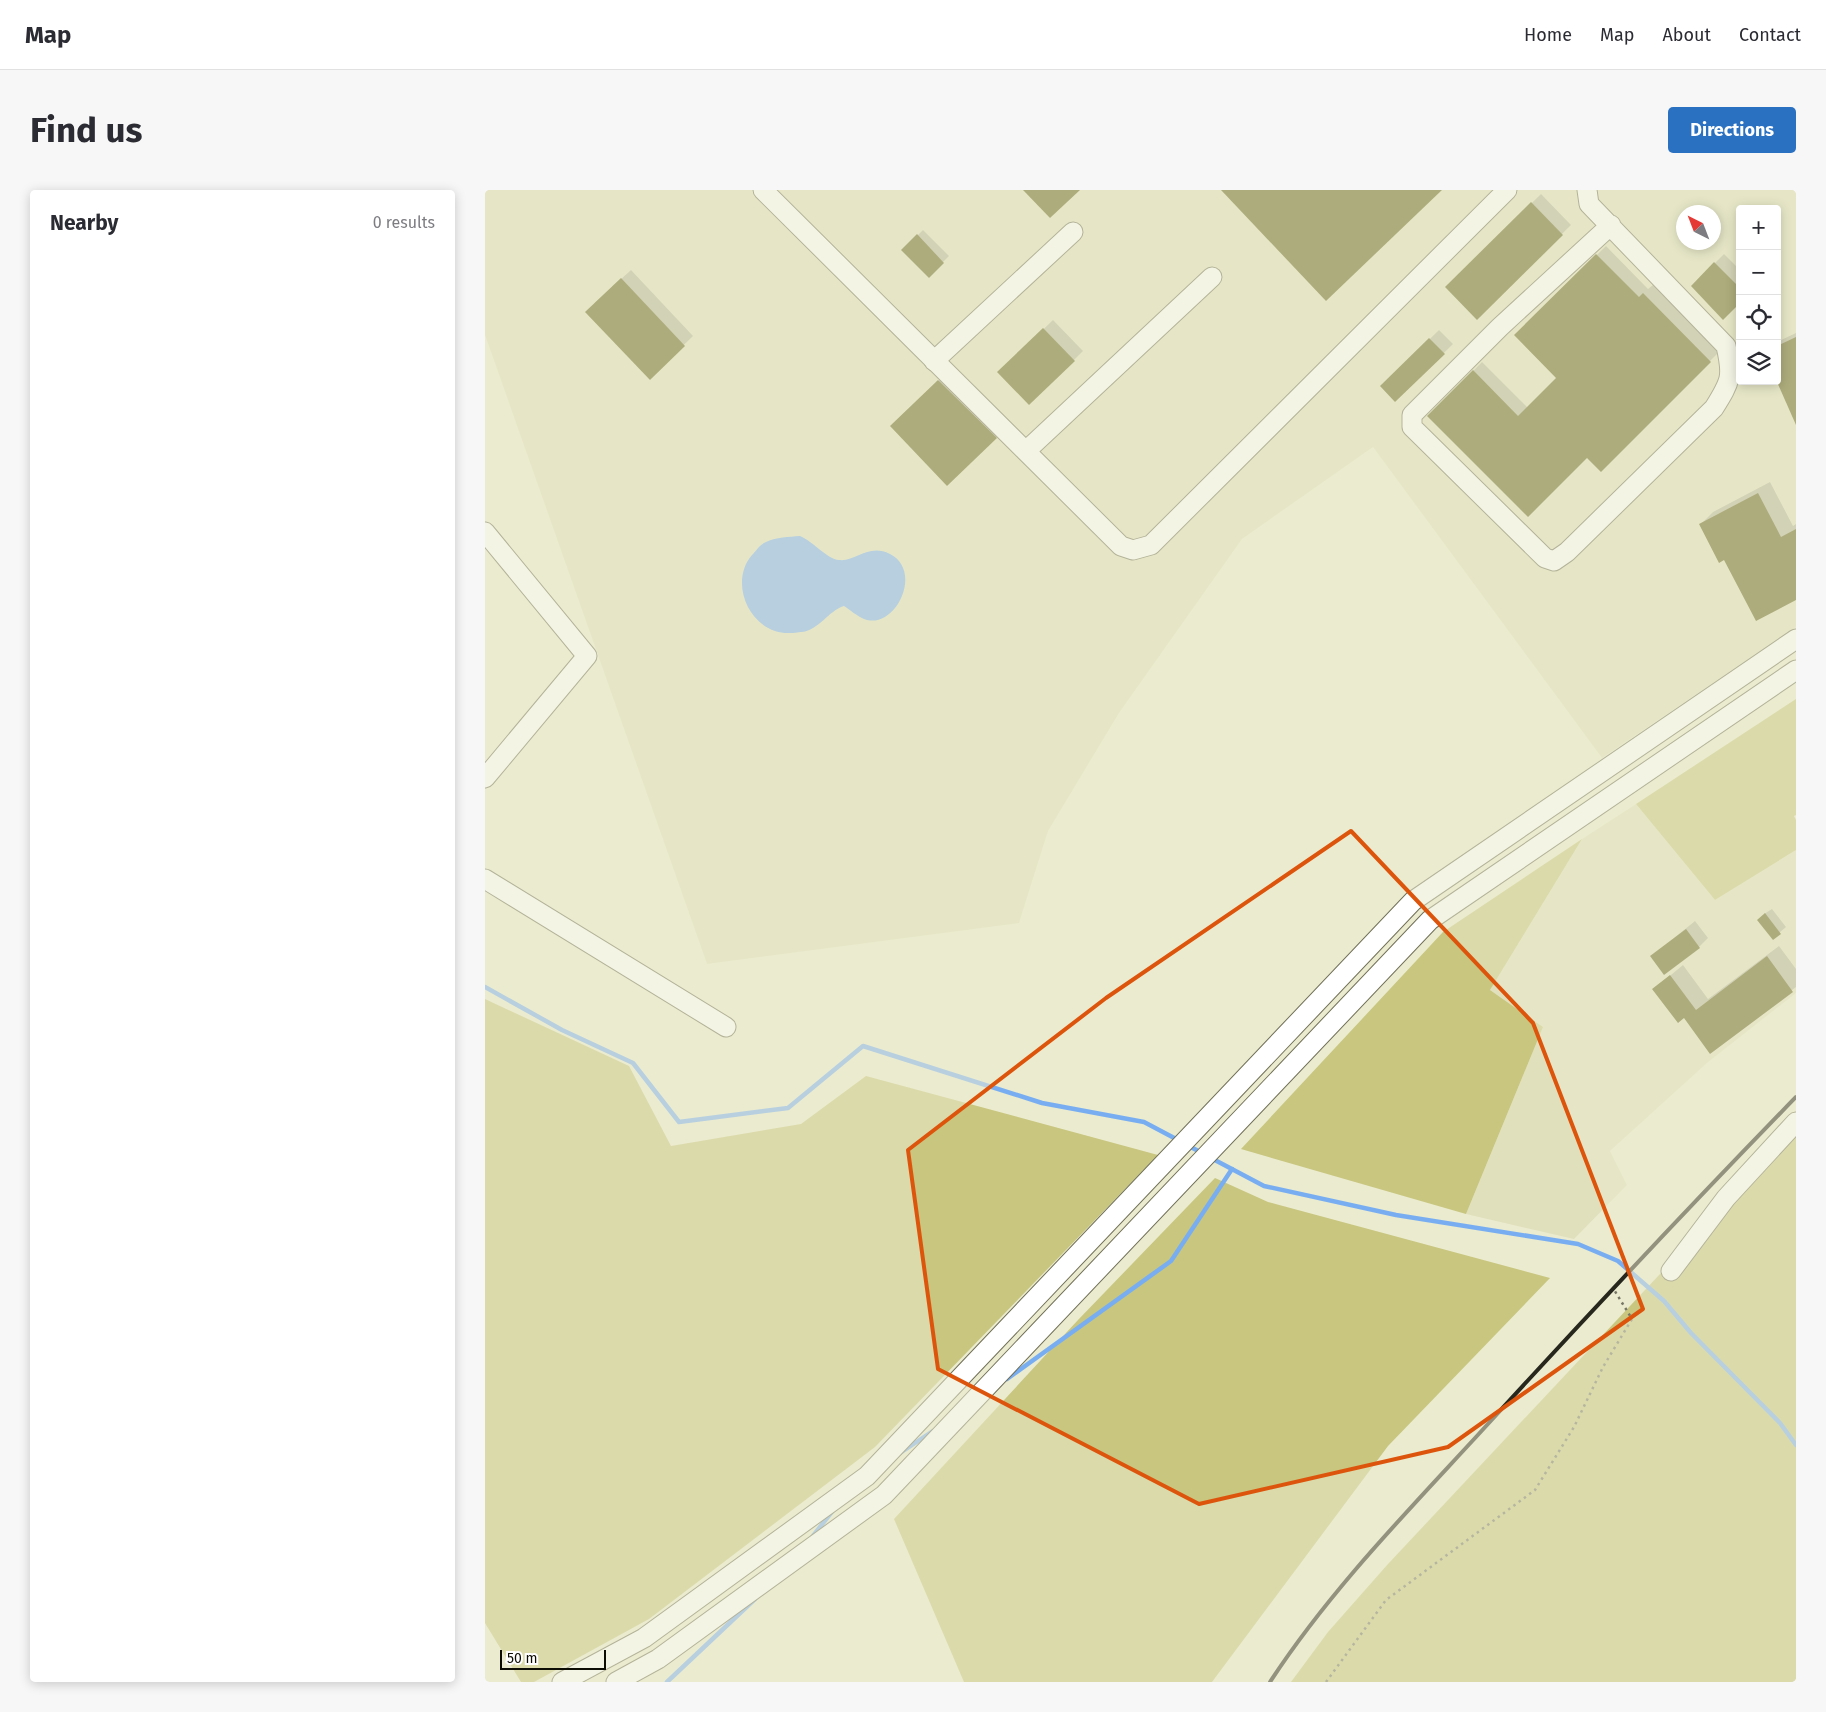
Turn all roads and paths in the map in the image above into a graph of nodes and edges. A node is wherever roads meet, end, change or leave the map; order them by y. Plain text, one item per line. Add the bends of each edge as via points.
1 (763, 190) edge
2 (1507, 190) edge
3 (1587, 190) edge
4 (1611, 225) junction
5 (1073, 232) dead end
6 (1212, 277) dead end
7 (934, 361) junction
8 (1025, 451) junction
9 (485, 532) edge
10 (1796, 639) edge
11 (1796, 670) edge
12 (485, 778) edge
13 (485, 879) edge
14 (726, 1027) dead end
15 (1796, 1122) edge
16 (1671, 1271) dead end
17 (1613, 1288) dead end
18 (562, 1682) edge
19 (616, 1682) edge
20 (1326, 1682) edge

1 - 7 street
2 - 8 street via 1151,545 1133,550 1121,546
3 - 4 street via 1589,204
4 - 4 street via 1726,346 1731,370 1726,388 1714,408 1554,561 1545,558 1412,427 1411,415 1500,327
5 - 7 street
6 - 8 street
7 - 8 street
9 - 12 street via 587,656
10 - 18 street via 1413,901 867,1476 644,1638
11 - 19 street via 1430,920 884,1495 658,1659
13 - 14 street
15 - 16 street via 1726,1198
17 - 20 path via 1632,1319 1603,1367 1574,1427 1535,1490 1386,1600

